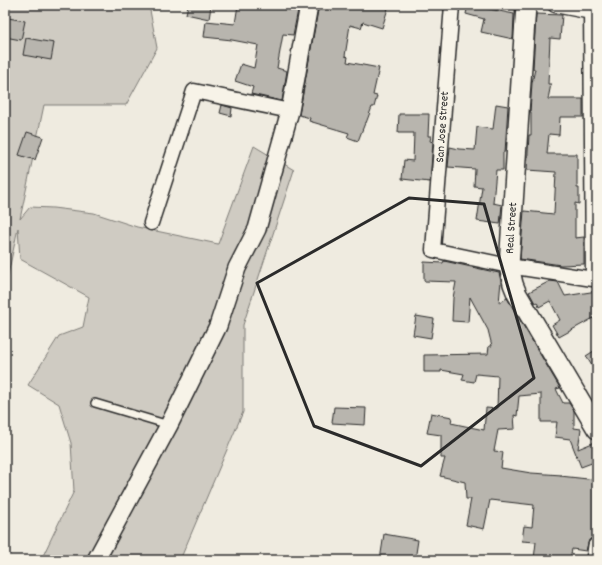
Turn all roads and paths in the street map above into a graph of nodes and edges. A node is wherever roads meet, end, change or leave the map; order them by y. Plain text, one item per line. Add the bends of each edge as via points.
1 (309, 5) edge
2 (452, 5) edge
3 (526, 5) edge
4 (555, 5) edge
5 (593, 10) edge
6 (290, 110) junction
7 (151, 223) dead end
8 (509, 266) junction
9 (95, 403) dead end
10 (169, 425) junction
11 (597, 429) edge
12 (597, 546) edge
13 (96, 560) edge
14 (595, 560) edge

1 - 6 street
2 - 8 street, San Jose Street via 433,250
3 - 8 main road, Real Street
4 - 5 street
5 - 8 street via 593,279
6 - 7 street via 194,91
6 - 10 street via 256,229 238,268 218,326
8 - 11 main road, Real Street via 517,294
9 - 10 lane
10 - 13 street
12 - 14 street

